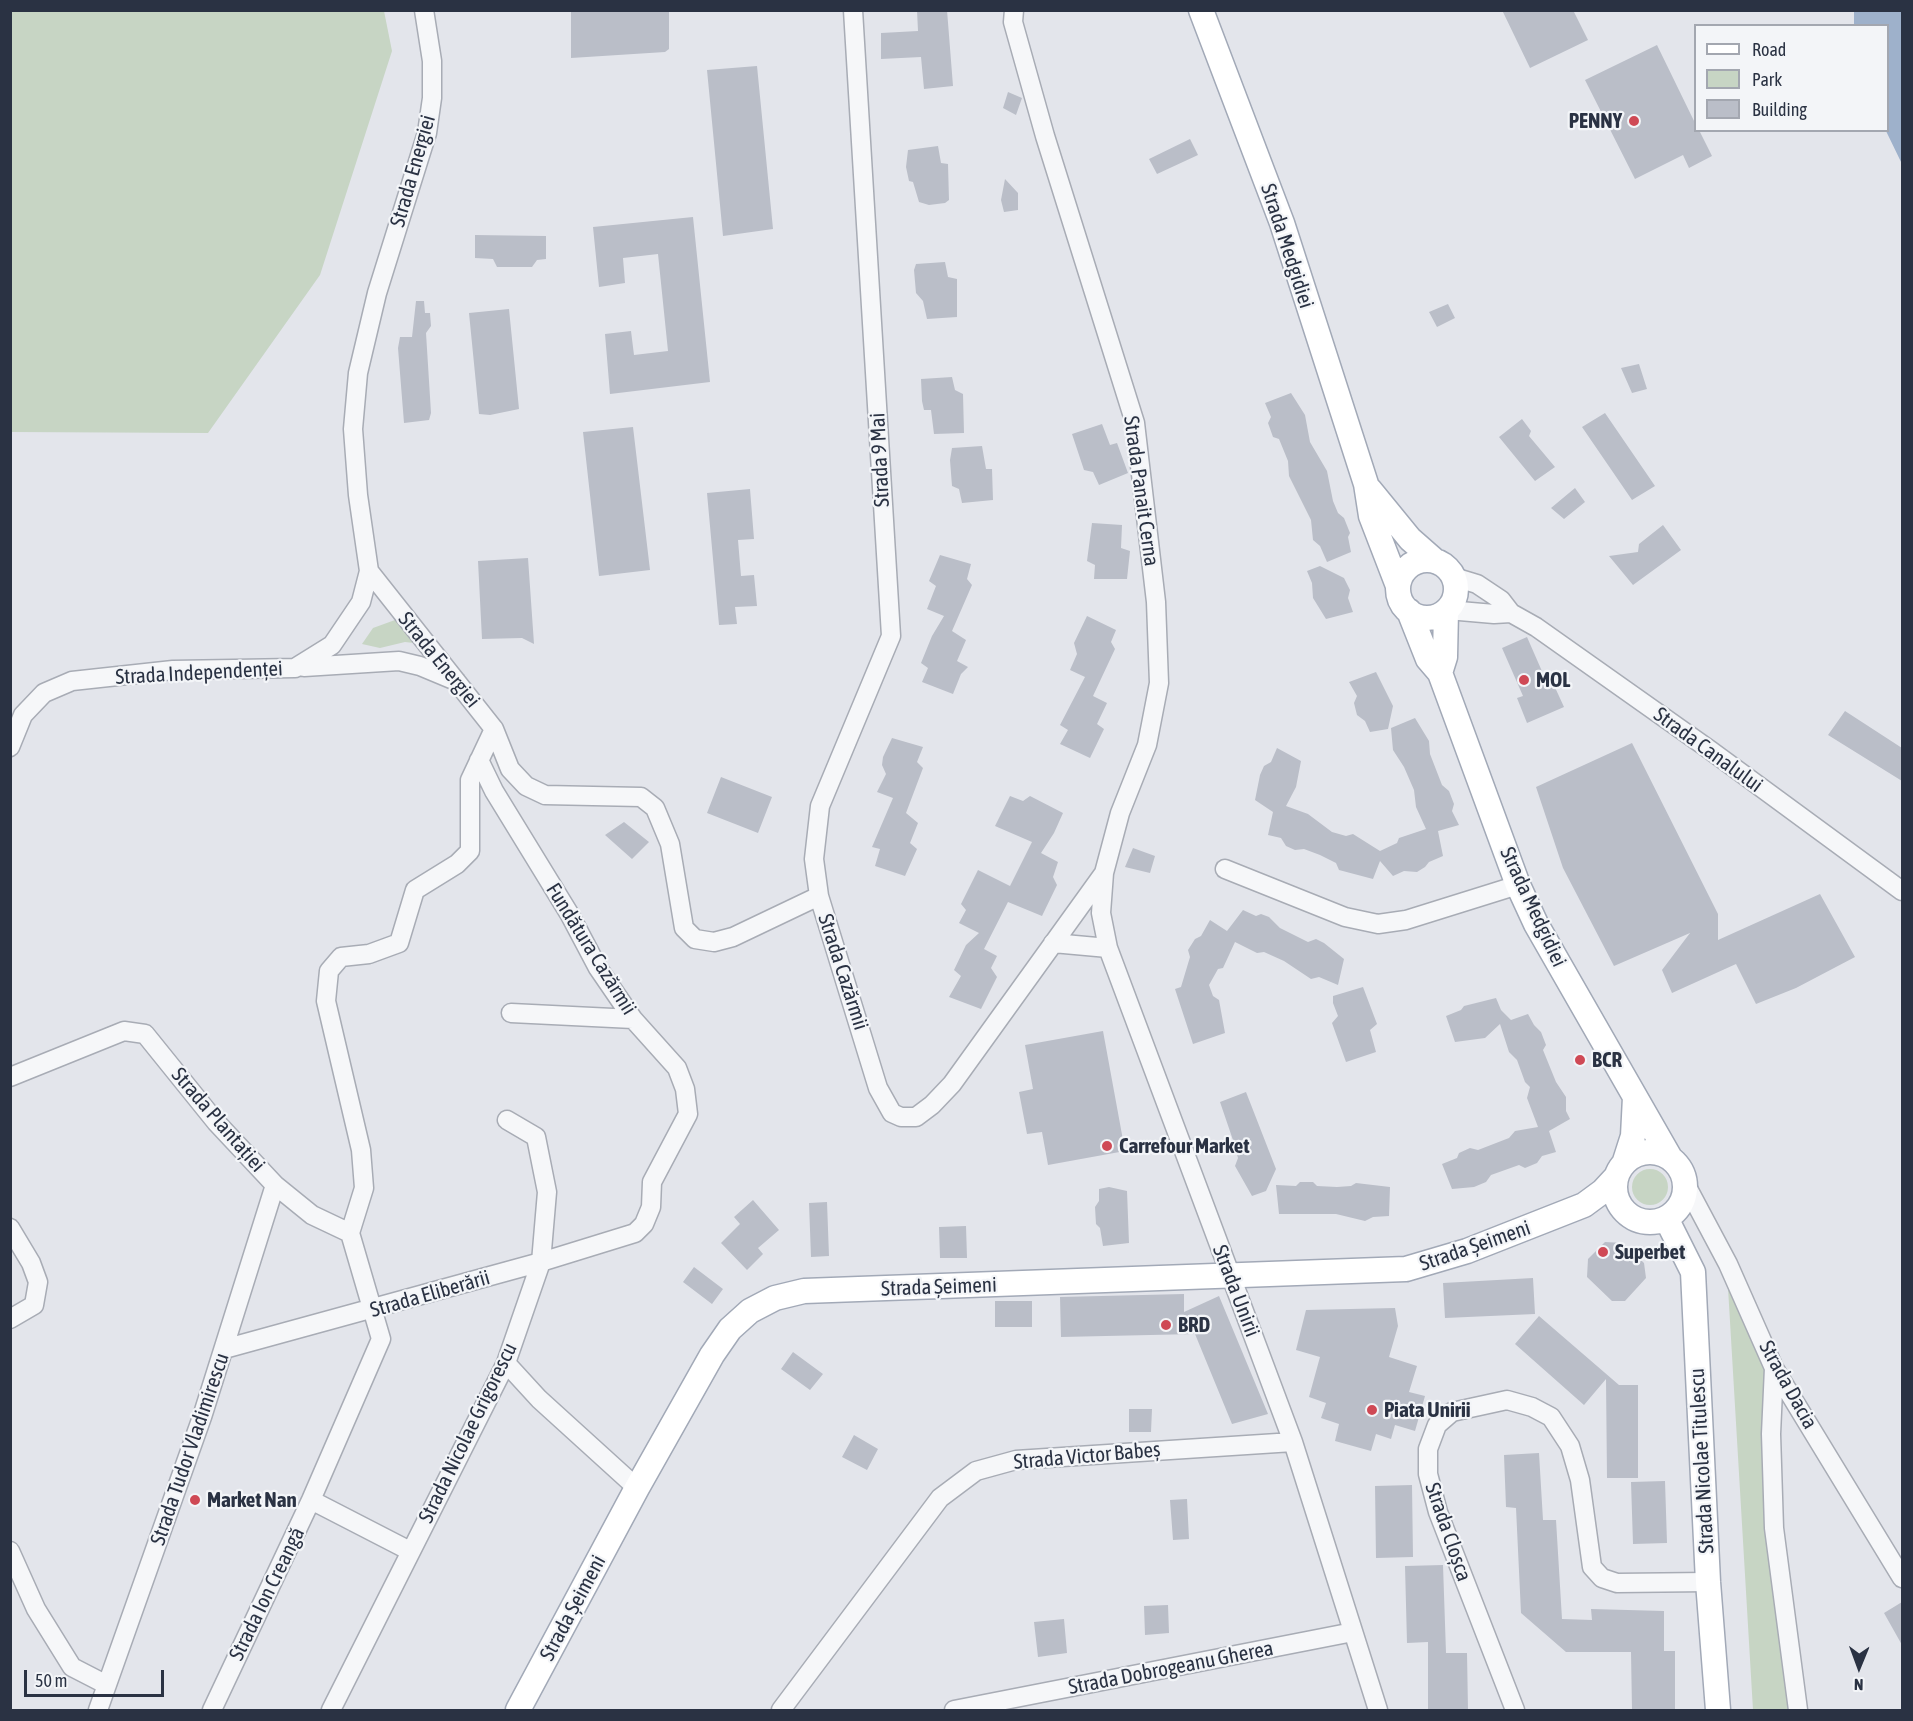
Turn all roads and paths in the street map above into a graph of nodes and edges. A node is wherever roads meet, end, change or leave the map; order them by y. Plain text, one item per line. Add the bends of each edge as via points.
1 (424, 10) edge
2 (853, 10) edge
3 (1014, 10) edge
4 (1201, 10) edge
5 (1366, 484) junction
6 (1435, 561) junction
7 (369, 571) junction
8 (1454, 577) junction
9 (1398, 586) junction
10 (1447, 610) junction
11 (1409, 611) junction
12 (1511, 613) junction
13 (295, 668) junction
14 (1440, 673) junction
15 (460, 682) junction
16 (494, 729) junction
17 (10, 747) edge
18 (479, 760) junction
19 (1225, 869) dead end
20 (1104, 873) junction
21 (1518, 885) junction
22 (1902, 891) edge
23 (819, 896) junction
24 (1053, 943) junction
25 (1108, 948) junction
26 (511, 1013) dead end
27 (633, 1019) junction
28 (10, 1077) edge
29 (1635, 1097) junction
30 (507, 1120) dead end
31 (1669, 1156) junction
32 (1621, 1169) junction
33 (275, 1185) junction
34 (1686, 1185) junction
35 (1584, 1205) junction
36 (1627, 1214) junction
37 (1666, 1218) junction
38 (10, 1227) edge
39 (350, 1233) junction
40 (635, 1233) joint
41 (541, 1262) junction
42 (1230, 1275) junction
43 (373, 1310) junction
44 (10, 1319) edge
45 (224, 1349) junction
46 (506, 1363) junction
47 (1774, 1368) junction
48 (1293, 1442) junction
49 (637, 1488) junction
50 (311, 1500) junction
51 (10, 1551) edge
52 (410, 1551) junction
53 (1902, 1578) edge
54 (1708, 1582) junction
55 (1353, 1632) junction
56 (107, 1685) junction
57 (98, 1710) edge
58 (212, 1710) edge
59 (331, 1710) edge
60 (518, 1710) edge
61 (781, 1710) edge
62 (954, 1710) edge
63 (1378, 1710) edge
64 (1515, 1710) edge
65 (1718, 1710) edge
66 (1798, 1710) edge

1 - 7 street, Strada Energiei via 432,61 427,132 377,293 353,401 353,442
2 - 23 street, Strada 9 Mai via 891,636 820,806 814,859
3 - 20 street, Strada Panait Cerna via 1013,22 1045,136 1135,423 1156,602 1159,683 1147,745 1120,813
4 - 5 main road, Strada Medgidiei via 1282,223
5 - 6 main road, Strada Medgidiei via 1410,540
5 - 9 main road, Strada Medgidiei via 1371,516
6 - 8 main road
6 - 9 main road via 1411,565
7 - 13 street, Strada Independenței via 361,602 332,645
7 - 15 street, Strada Energiei
8 - 10 main road via 1456,594
8 - 12 street, Strada Canalului via 1477,584 1502,600
9 - 11 main road via 1400,600
10 - 11 main road via 1428,618
10 - 12 street, Strada Canalului
10 - 14 main road via 1445,657
11 - 14 main road, Strada Medgidiei via 1428,659
12 - 22 street, Strada Canalului via 1710,750
13 - 15 street via 399,661
13 - 17 street, Strada Independenței via 173,670 72,681 44,693 23,715
14 - 21 main road, Strada Medgidiei
15 - 16 street, Strada Energiei
16 - 18 street, Strada Energiei
16 - 23 street, Strada Cazărmii via 510,769 526,786 545,795 641,797 655,808 670,844 684,928 695,939 714,942 733,937
18 - 27 street, Fundătura Cazărmii via 598,968
18 - 39 street, Strada Energiei via 470,780 470,851 457,864 415,890 399,943 369,954 341,957 328,971 326,1001 361,1150 364,1188
19 - 21 street via 1345,917 1378,924 1406,920
20 - 24 street, Strada Cazărmii
20 - 25 street, Strada Unirii via 1101,913
21 - 29 main road, Strada Medgidiei
23 - 24 street, Strada Cazărmii via 878,1088 892,1113 901,1117 916,1117 952,1084
24 - 25 street
25 - 42 street, Strada Unirii
26 - 27 street
27 - 40 street, Fundătura Cazărmii via 677,1068 688,1101 688,1114 681,1130 652,1182 651,1207
28 - 33 street, Strada Plantației via 124,1031 145,1034 216,1122
29 - 31 main road, Strada Medgidiei
29 - 32 main road via 1633,1136
30 - 41 street, Strada Nicolae Grigorescu via 536,1137 547,1192
31 - 32 main road via 1646,1151
31 - 34 main road via 1684,1174
32 - 35 main road, Strada Șeimeni via 1604,1191
32 - 36 main road via 1616,1197
33 - 39 street, Strada Plantației via 312,1215
33 - 45 street, Strada Tudor Vladimirescu
34 - 37 main road via 1681,1205
34 - 47 street, Strada Dacia via 1728,1264
35 - 36 main road, Strada Șeimeni via 1602,1204
35 - 42 main road, Strada Șeimeni via 1467,1251 1406,1269
36 - 37 main road via 1646,1222
37 - 54 main road, Strada Nicolae Titulescu via 1693,1272
38 - 44 street via 38,1282 34,1305
39 - 43 street
40 - 41 street, Strada Eliberării
41 - 43 street, Strada Eliberării
41 - 46 street, Strada Nicolae Grigorescu
42 - 48 street, Strada Unirii
42 - 49 main road, Strada Șeimeni via 804,1291 775,1298 750,1311 730,1329
43 - 45 street, Strada Eliberării
43 - 50 street, Strada Ion Creangă via 381,1339
45 - 56 street, Strada Tudor Vladimirescu
46 - 49 street via 539,1399
46 - 52 street, Strada Nicolae Grigorescu
47 - 53 street, Strada Dacia
47 - 66 street via 1774,1528
48 - 55 street, Strada Unirii
48 - 61 street, Strada Victor Babeș via 1016,1460 976,1471 940,1498
49 - 60 main road, Strada Șeimeni
50 - 52 street
50 - 58 street, Strada Ion Creangă
51 - 56 street via 36,1609 72,1667
52 - 59 street, Strada Nicolae Grigorescu
54 - 64 street, Strada Cloșca via 1617,1583 1602,1578 1592,1566 1580,1480 1570,1446 1551,1417 1507,1400 1452,1412 1437,1425 1428,1449 1428,1474 1438,1512
54 - 65 main road, Strada Nicolae Titulescu
55 - 62 street, Strada Dobrogeanu Gherea
55 - 63 street, Strada Unirii
56 - 57 street, Strada Tudor Vladimirescu

